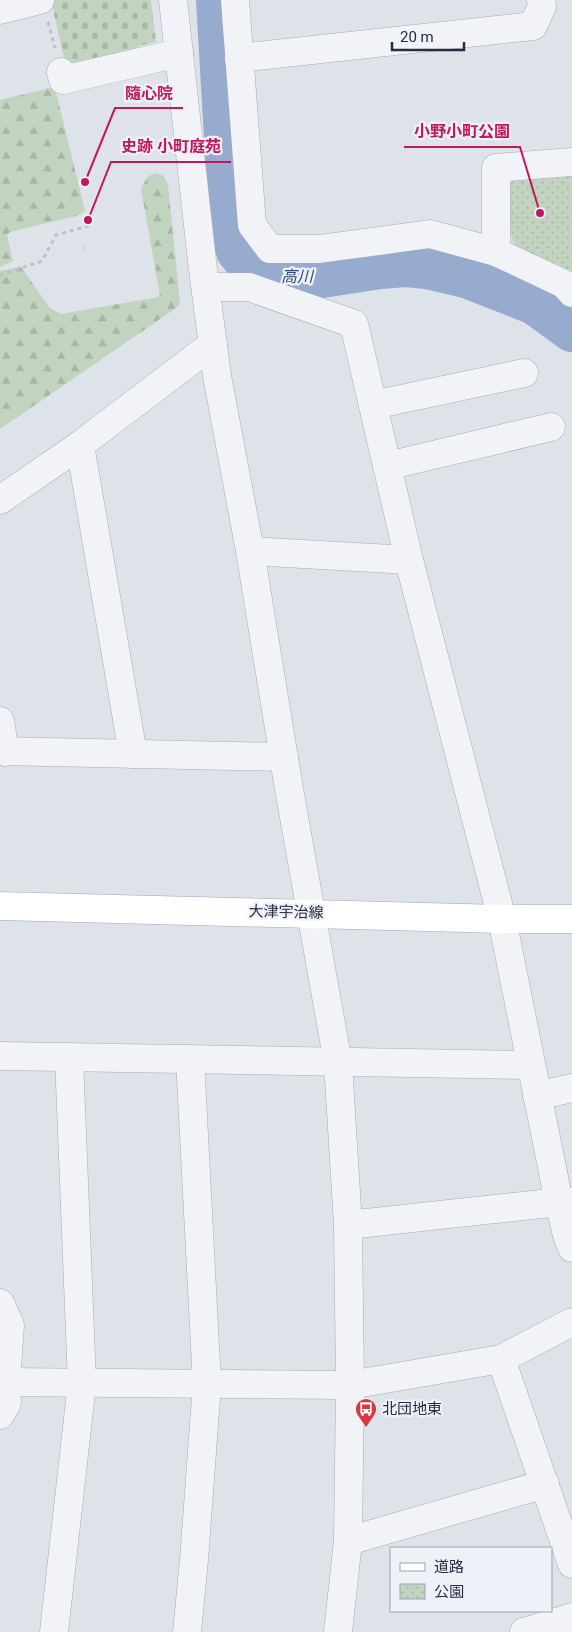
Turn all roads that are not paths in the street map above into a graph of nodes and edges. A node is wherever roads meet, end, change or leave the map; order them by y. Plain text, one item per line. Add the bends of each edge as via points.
1 (173, 0) edge
2 (235, 0) edge
3 (541, 0) edge
4 (42, 2) edge
5 (0, 10) edge
6 (180, 53) junction
7 (239, 58) junction
8 (61, 72) road end
9 (572, 162) edge
10 (270, 249) junction
11 (496, 252) junction
12 (206, 287) junction
13 (249, 287) junction
14 (572, 293) edge
15 (213, 344) junction
16 (524, 374) dead end
17 (373, 405) junction
18 (551, 427) dead end
19 (80, 445) junction
20 (387, 466) junction
21 (0, 500) edge
22 (250, 552) junction
23 (409, 560) junction
24 (0, 721) edge
25 (3, 751) edge
26 (133, 754) junction
27 (284, 757) junction
28 (0, 906) edge
29 (312, 913) junction
30 (502, 919) junction
31 (572, 919) edge
32 (0, 1056) edge
33 (69, 1057) junction
34 (190, 1058) junction
35 (338, 1063) junction
36 (530, 1065) junction
37 (572, 1088) edge
38 (537, 1096) junction
39 (565, 1202) edge
40 (348, 1225) junction
41 (572, 1248) edge
42 (0, 1303) edge
43 (572, 1322) edge
44 (501, 1358) junction
45 (6, 1382) junction
46 (82, 1383) junction
47 (207, 1384) junction
48 (350, 1385) junction
49 (0, 1414) edge
50 (545, 1484) junction
51 (348, 1541) junction
52 (572, 1564) edge
53 (572, 1617) edge
54 (54, 1632) edge
55 (187, 1632) edge
56 (338, 1632) edge
57 (524, 1632) edge

1 - 6 street
2 - 7 street
3 - 7 street via 542,6 533,26
4 - 5 street
6 - 8 street via 63,80
6 - 12 street
7 - 10 street via 252,225
9 - 11 street via 496,168
10 - 11 street via 319,249 430,234
10 - 13 street
11 - 14 street via 564,284
12 - 13 street
12 - 15 street
13 - 17 street via 354,324
15 - 19 street
15 - 22 street
16 - 17 street
17 - 20 street
18 - 20 street
19 - 21 street
19 - 26 street
20 - 23 street
22 - 23 street
22 - 27 street
23 - 30 street
24 - 25 street
25 - 26 street
26 - 27 street
27 - 29 street
28 - 29 main road, 大津宇治線
29 - 30 main road, 大津宇治線
29 - 35 street
30 - 31 main road, 大津宇治線
30 - 36 street
32 - 33 street
33 - 34 street
33 - 46 street
34 - 35 street
34 - 47 street
35 - 36 street
35 - 40 street
36 - 38 street
37 - 38 street
38 - 39 street
39 - 40 street
39 - 41 street via 567,1235
40 - 48 street
42 - 45 street via 10,1324
43 - 44 street
44 - 48 street
44 - 50 street
45 - 46 street
45 - 49 street via 7,1403
46 - 47 street
46 - 54 street
47 - 48 street
47 - 55 street
48 - 51 street
50 - 51 street
50 - 52 street
51 - 56 street
53 - 57 street

